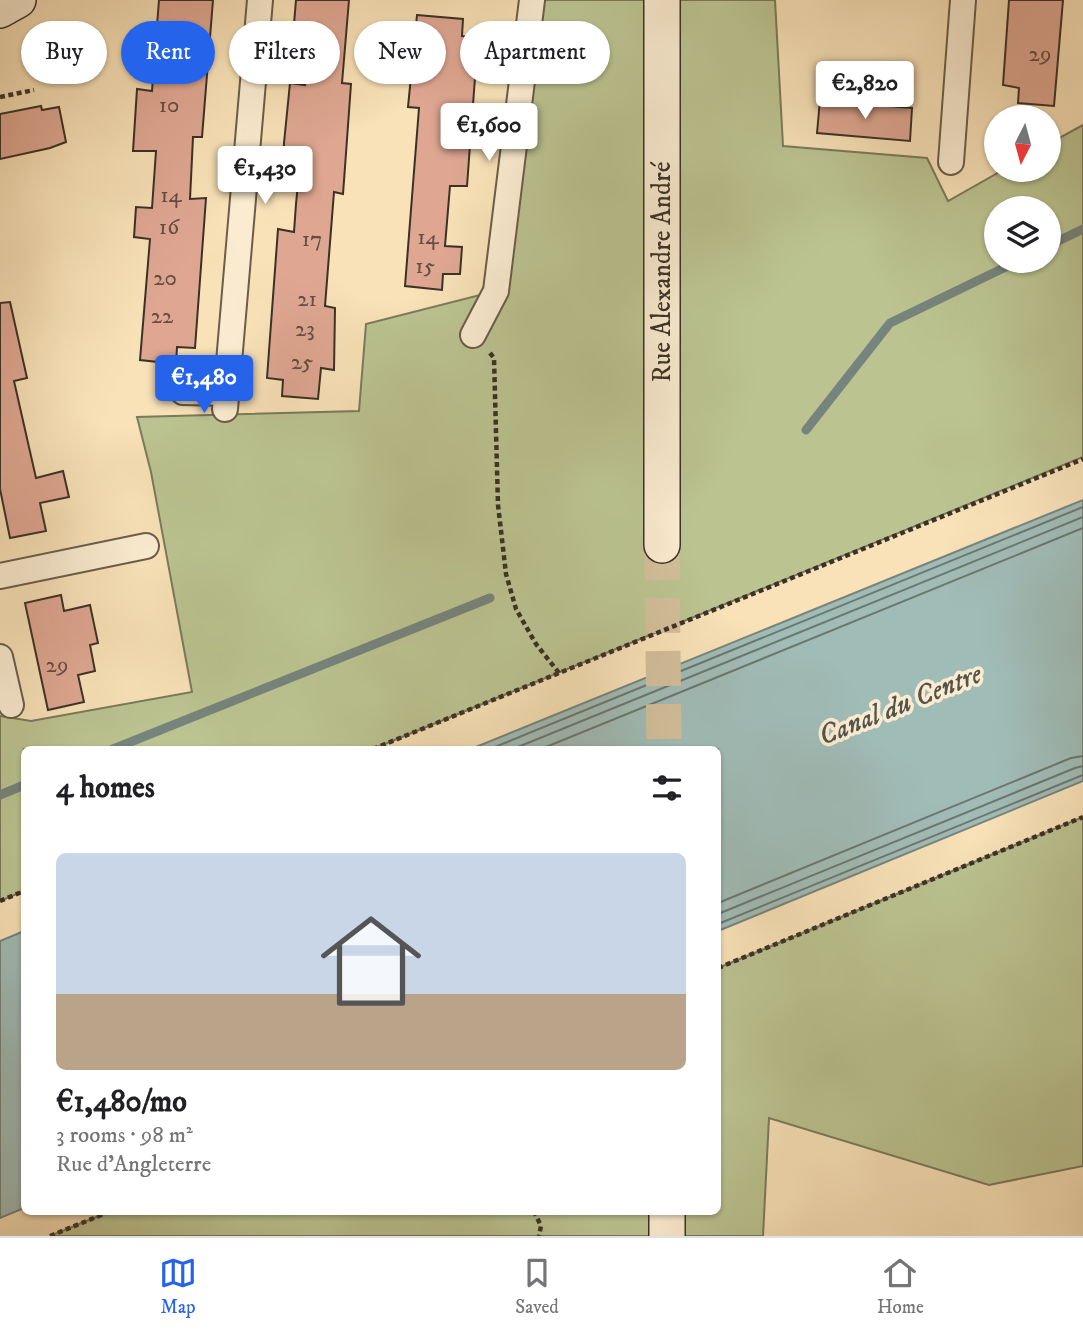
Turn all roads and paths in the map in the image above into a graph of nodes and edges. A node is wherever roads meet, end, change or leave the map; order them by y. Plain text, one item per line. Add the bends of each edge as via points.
1 (18, 0) edge
2 (260, 0) edge
3 (533, 0) edge
4 (662, 0) edge
5 (963, 0) edge
6 (0, 10) edge
7 (34, 90) dead end
8 (0, 97) edge
9 (951, 162) dead end
10 (473, 335) joint
11 (183, 392) dead end
12 (1083, 459) edge
13 (146, 545) dead end
14 (662, 545) tunnel mouth
15 (0, 576) edge
16 (0, 657) edge
17 (559, 673) junction
18 (11, 705) dead end
19 (380, 746) edge
20 (1083, 817) edge
21 (21, 892) edge
22 (0, 901) edge
23 (721, 967) edge
24 (101, 1215) edge
25 (536, 1215) edge
26 (667, 1215) edge
27 (50, 1236) edge
28 (539, 1236) edge
29 (667, 1236) edge

1 - 6 street
2 - 11 street via 226,401
3 - 10 street via 496,291
4 - 14 street, Rue Alexandre André
5 - 9 street
7 - 8 path
10 - 17 path via 494,358 498,505 506,574 516,609
12 - 17 path
13 - 15 street
16 - 18 street
17 - 19 path
20 - 23 path
21 - 22 path
24 - 27 path
25 - 28 path
26 - 29 street

